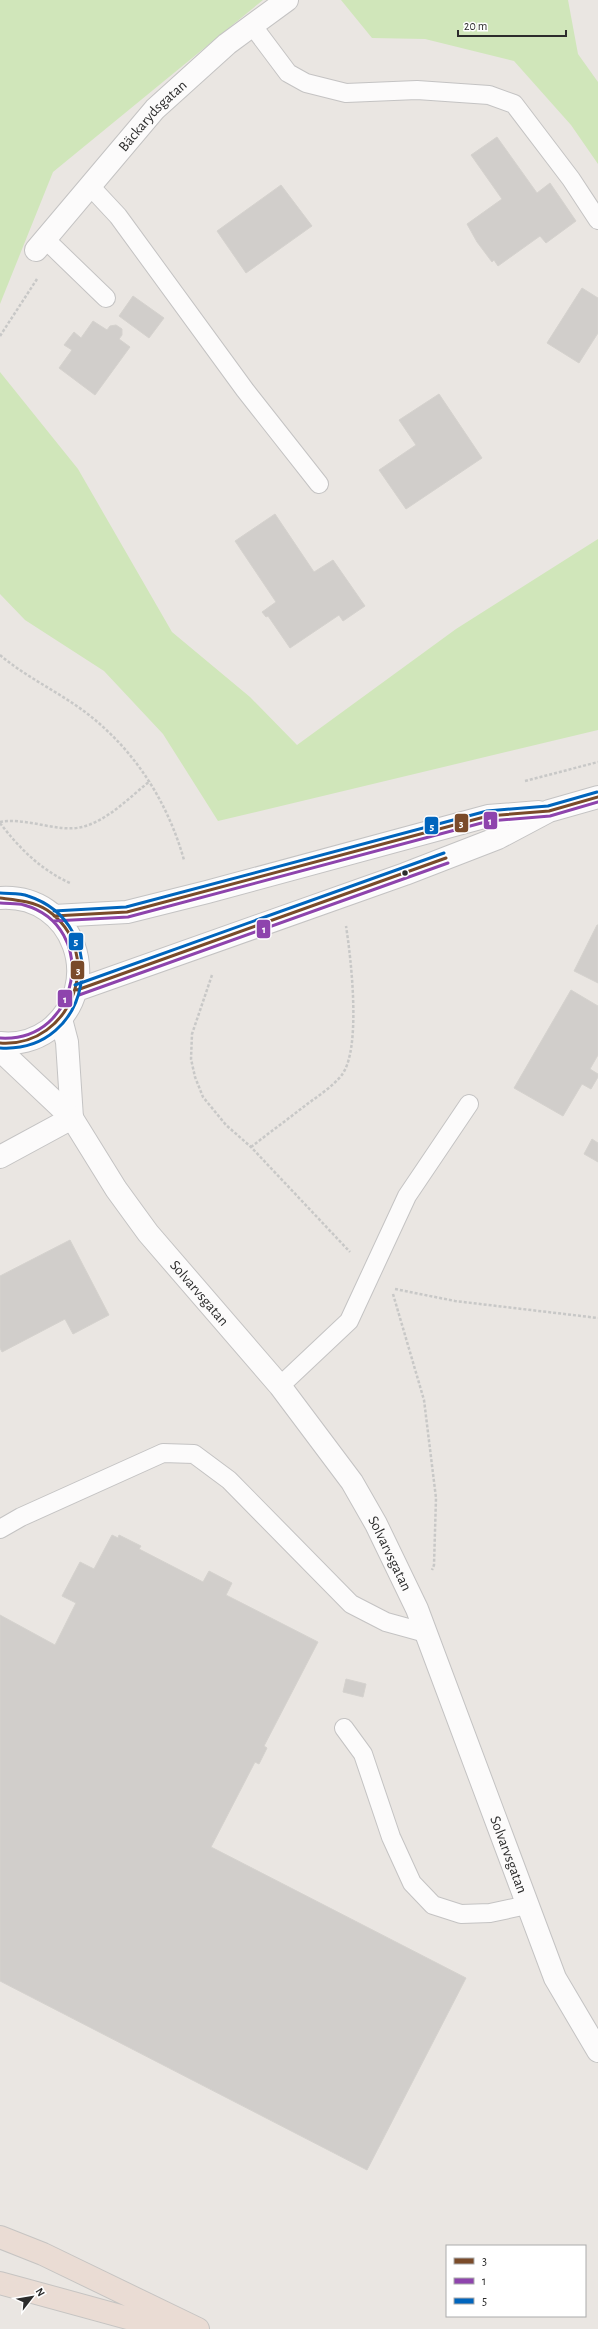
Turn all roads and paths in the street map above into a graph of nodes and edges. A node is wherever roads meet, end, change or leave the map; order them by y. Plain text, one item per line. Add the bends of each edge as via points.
1 (279, 2) edge
2 (252, 25) junction
3 (90, 186) junction
4 (598, 220) edge
5 (40, 245) junction
6 (106, 298) dead end
7 (0, 336) edge
8 (319, 484) dead end
9 (0, 655) edge
10 (598, 762) edge
11 (150, 781) junction
12 (519, 783) dead end
13 (598, 797) edge
14 (549, 811) junction
15 (0, 823) edge
16 (184, 860) dead end
17 (75, 885) dead end
18 (5, 895) edge
19 (54, 916) junction
20 (345, 921) dead end
21 (213, 968) dead end
22 (77, 990) junction
23 (61, 1019) junction
24 (0, 1043) edge
25 (0, 1050) edge
26 (469, 1104) dead end
27 (72, 1118) junction
28 (250, 1147) junction
29 (0, 1157) edge
30 (370, 1274) junction
31 (598, 1318) edge
32 (280, 1386) junction
33 (0, 1529) edge
34 (417, 1610) junction
35 (426, 1633) junction
36 (344, 1728) dead end
37 (527, 1905) junction
38 (598, 2051) edge
39 (0, 2237) edge
40 (0, 2283) edge
41 (168, 2329) edge
42 (198, 2329) edge

1 - 2 street, Bäckarydsgatan
2 - 3 street, Bäckarydsgatan via 227,44 155,109
2 - 4 lane via 288,73 306,83 346,93 417,90 489,95 514,104 571,179
3 - 5 street, Bäckarydsgatan
3 - 8 lane via 118,216 245,390
5 - 6 lane
5 - 7 path via 37,280
9 - 11 path via 88,715 119,743
10 - 12 path
11 - 15 path via 100,819 81,828 12,820
11 - 16 path via 167,812
13 - 14 street
14 - 19 street via 488,816 127,912
14 - 22 street via 498,838 405,874
15 - 17 path via 18,846 48,872
18 - 19 street via 36,904
19 - 22 street via 74,944 79,967
20 - 28 path via 351,957 353,1026 350,1059 342,1075 328,1089
21 - 28 path via 192,1034 191,1059 203,1097
22 - 23 street
23 - 24 street via 35,1038 14,1044
23 - 27 street via 67,1042
25 - 27 street
26 - 30 lane via 407,1196
27 - 29 street
27 - 32 street, Solvarvsgatan via 116,1189 148,1233
28 - 30 path
30 - 32 lane via 349,1321
31 - 34 path via 455,1301 391,1288 424,1400 436,1498 434,1564
32 - 34 street, Solvarvsgatan via 352,1482 376,1524
33 - 35 lane via 22,1516 163,1453 194,1454 229,1480 351,1604 386,1622
34 - 35 street, Solvarvsgatan
35 - 37 street, Solvarvsgatan
36 - 37 lane via 363,1754 391,1837 412,1883 433,1905 461,1914 490,1913
37 - 38 street, Solvarvsgatan via 555,1978
39 - 42 highway via 43,2254
40 - 41 highway

